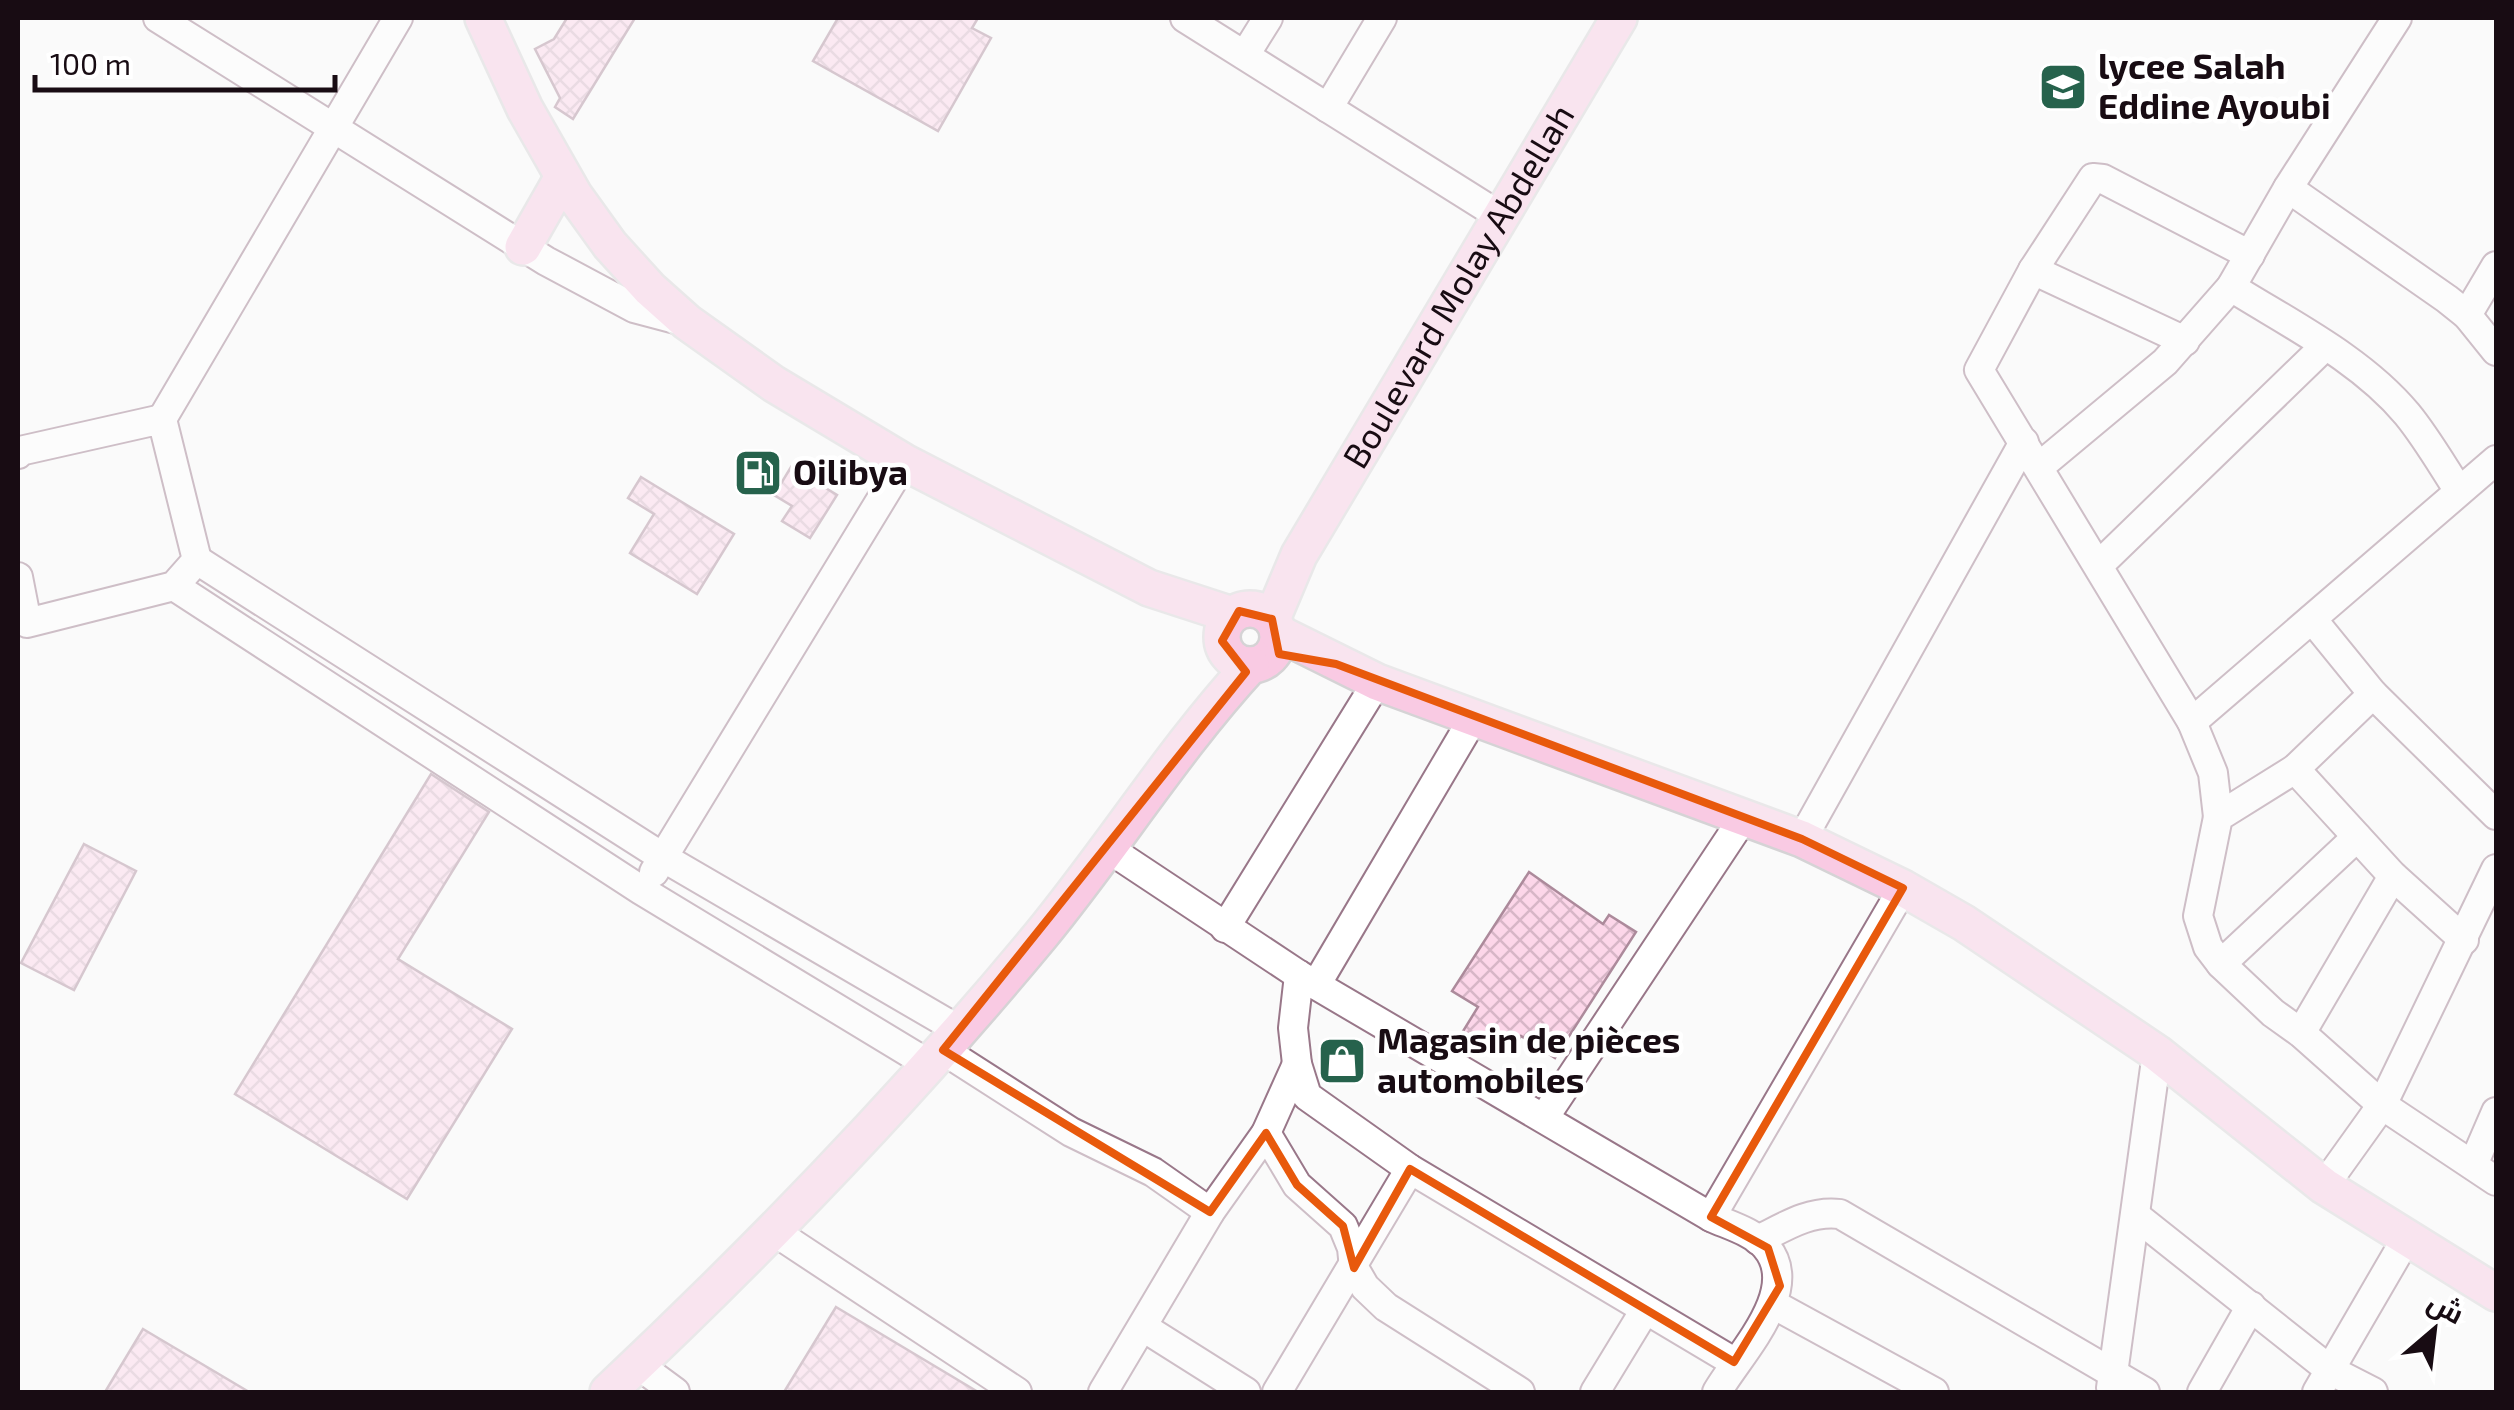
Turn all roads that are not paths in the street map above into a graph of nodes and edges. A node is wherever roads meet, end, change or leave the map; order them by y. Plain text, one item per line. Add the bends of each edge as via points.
1 (158, 18) edge
2 (398, 18) edge
3 (484, 18) edge
4 (1185, 18) edge
5 (1268, 18) edge
6 (1382, 18) edge
7 (1620, 18) edge
8 (2397, 18) edge
9 (1244, 55) junction
10 (1328, 108) junction
11 (336, 128) junction
12 (562, 177) junction
13 (2288, 188) junction
14 (1500, 216) junction
15 (524, 247) junction
16 (2250, 254) junction
17 (2496, 266) edge
18 (2033, 270) junction
19 (2230, 287) junction
20 (2467, 314) junction
21 (686, 322) junction
22 (2185, 341) junction
23 (2326, 346) junction
24 (2496, 351) edge
25 (162, 419) junction
26 (2024, 442) junction
27 (18, 451) edge
28 (2496, 460) edge
29 (904, 462) junction
30 (2039, 467) junction
31 (2459, 491) junction
32 (197, 560) junction
33 (2099, 565) junction
34 (18, 578) edge
35 (174, 586) junction
36 (2312, 618) junction
37 (22, 632) edge
38 (1250, 635) junction
39 (1377, 682) junction
40 (2373, 694) junction
41 (1474, 718) junction
42 (2192, 722) junction
43 (2295, 769) junction
44 (2492, 804) edge
45 (1744, 817) junction
46 (2218, 818) junction
47 (2357, 838) junction
48 (1802, 839) junction
49 (1108, 850) junction
50 (664, 858) junction
51 (2496, 869) edge
52 (2393, 876) junction
53 (1904, 888) junction
54 (641, 890) junction
55 (1225, 928) junction
56 (2464, 940) junction
57 (2220, 964) junction
58 (1307, 980) junction
59 (2301, 1033) junction
60 (944, 1048) junction
61 (2157, 1053) junction
62 (1297, 1064) junction
63 (2382, 1105) junction
64 (2496, 1112) edge
65 (1544, 1118) junction
66 (1266, 1133) junction
67 (1410, 1169) junction
68 (2485, 1173) edge
69 (2324, 1186) junction
70 (1210, 1212) junction
71 (2136, 1216) junction
72 (1710, 1218) junction
73 (775, 1232) junction
74 (2406, 1239) junction
75 (1758, 1240) junction
76 (1354, 1268) junction
77 (2496, 1293) edge
78 (1773, 1304) junction
79 (2251, 1306) junction
80 (1644, 1310) junction
81 (1143, 1327) junction
82 (1734, 1362) junction
83 (638, 1364) junction
84 (2324, 1381) edge
85 (2111, 1383) edge
86 (608, 1392) edge
87 (675, 1392) edge
88 (1017, 1392) edge
89 (1102, 1392) edge
90 (1246, 1392) edge
91 (1278, 1392) edge
92 (1520, 1392) edge
93 (1595, 1392) edge
94 (1717, 1392) edge
95 (1934, 1392) edge
96 (2145, 1392) edge
97 (2202, 1392) edge
98 (2374, 1392) edge

1 - 11 street
2 - 11 street
3 - 12 main road
4 - 9 street
5 - 9 street
6 - 10 street
7 - 14 main road, Boulevard Molay Abdellah
8 - 13 street
9 - 10 street
10 - 14 street
11 - 15 street
11 - 25 street
12 - 15 main road
12 - 21 main road via 610,244
13 - 16 street
13 - 20 street
14 - 38 main road, Boulevard Molay Abdellah
15 - 21 street via 634,308
16 - 18 street via 2093,178
16 - 19 street
17 - 20 street
18 - 22 street
18 - 26 street via 1978,370
19 - 22 street
19 - 23 street
20 - 24 street
21 - 29 main road
22 - 30 street
23 - 31 street via 2406,412
23 - 33 street
25 - 27 street
25 - 32 street
26 - 30 street
26 - 48 street
28 - 31 street
29 - 38 main road
29 - 50 street
30 - 33 street
31 - 36 street
32 - 35 street
32 - 50 street
33 - 42 street
34 - 37 street
35 - 37 street
35 - 54 street
36 - 40 street
36 - 42 street
38 - 39 main road
38 - 49 main road, Boulevard Molay Abdellah via 1202,719
39 - 41 main road
39 - 55 street
40 - 43 street
40 - 44 street
41 - 45 main road
41 - 58 street
42 - 46 street via 2213,773
43 - 46 street
43 - 47 street
45 - 48 main road
45 - 65 street
46 - 57 street via 2198,916
47 - 52 street
47 - 57 street
48 - 53 main road
49 - 55 street
49 - 60 main road, Boulevard Molay Abdellah
50 - 54 street
50 - 60 street
51 - 56 street
52 - 56 street
52 - 59 street
53 - 61 main road
53 - 72 street
54 - 60 street
55 - 58 street
56 - 63 street
57 - 59 street
58 - 62 street via 1294,1028
58 - 65 street
59 - 63 street
60 - 70 street
60 - 73 main road, Boulevard Molay Abdellah
61 - 69 main road
61 - 71 street
62 - 66 street
62 - 67 street via 1307,1096
63 - 68 street
63 - 69 street
64 - 68 street
65 - 72 street
66 - 70 street
66 - 76 street via 1297,1185 1343,1226
67 - 76 street
67 - 80 street
69 - 74 main road
70 - 81 street
71 - 79 street
71 - 85 street
72 - 75 street
73 - 83 main road, Boulevard Molay Abdellah
73 - 88 street
74 - 77 main road
74 - 84 street
75 - 78 street via 1775,1264 1780,1286
75 - 85 street via 1810,1215 1840,1214
76 - 91 street
76 - 92 street via 1386,1307
78 - 82 street
78 - 95 street
79 - 84 street
79 - 97 street
80 - 82 street
80 - 93 street
81 - 89 street
81 - 90 street
82 - 94 street
83 - 86 main road, Boulevard Molay Abdellah
83 - 87 street
84 - 98 street
85 - 96 street

